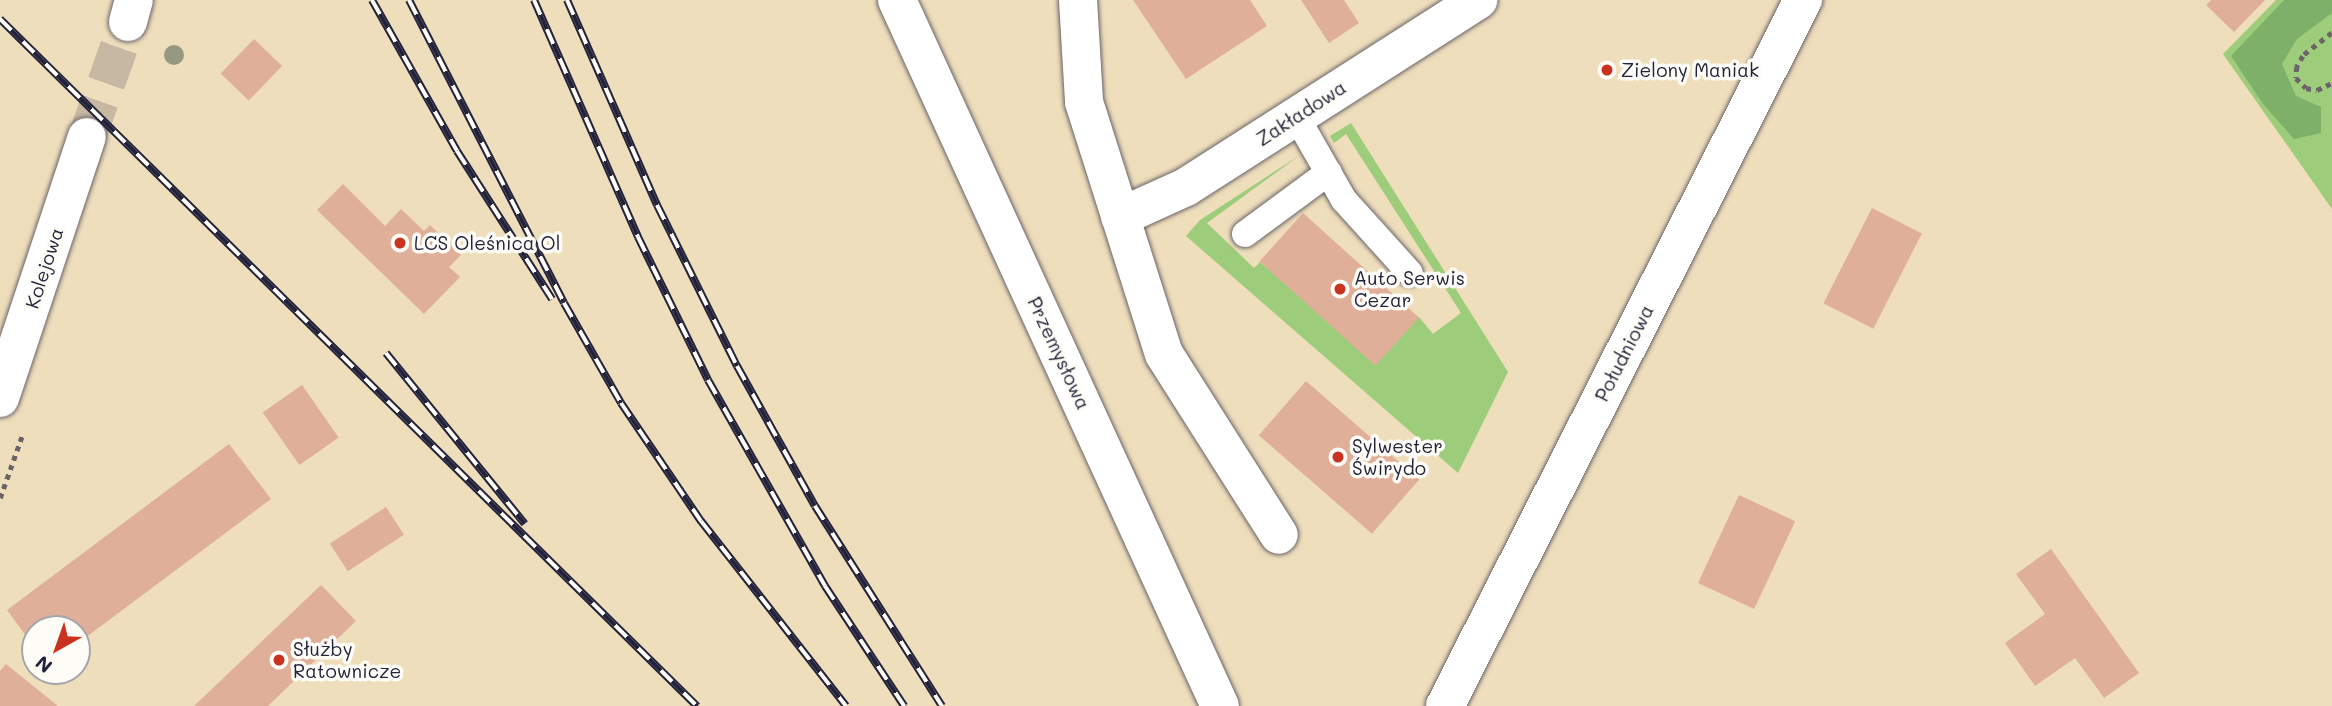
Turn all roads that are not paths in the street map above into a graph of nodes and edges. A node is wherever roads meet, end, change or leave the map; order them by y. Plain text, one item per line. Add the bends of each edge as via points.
1 (897, 0) edge
2 (1078, 0) edge
3 (1478, 0) edge
4 (1803, 0) edge
5 (1296, 116) junction
6 (87, 138) tunnel mouth
7 (1329, 172) junction
8 (1120, 217) junction
9 (1245, 234) dead end
10 (1410, 273) dead end
11 (0, 398) edge
12 (1279, 535) dead end
13 (1220, 706) edge
14 (1445, 706) edge

1 - 13 street, Przemysłowa
2 - 8 street via 1084,102
3 - 5 street, Zakładowa
4 - 14 street, Południowa
5 - 7 lane
5 - 8 street, Zakładowa via 1186,187
6 - 11 street, Kolejowa
7 - 9 lane
7 - 10 lane via 1344,200
8 - 12 street via 1164,354

